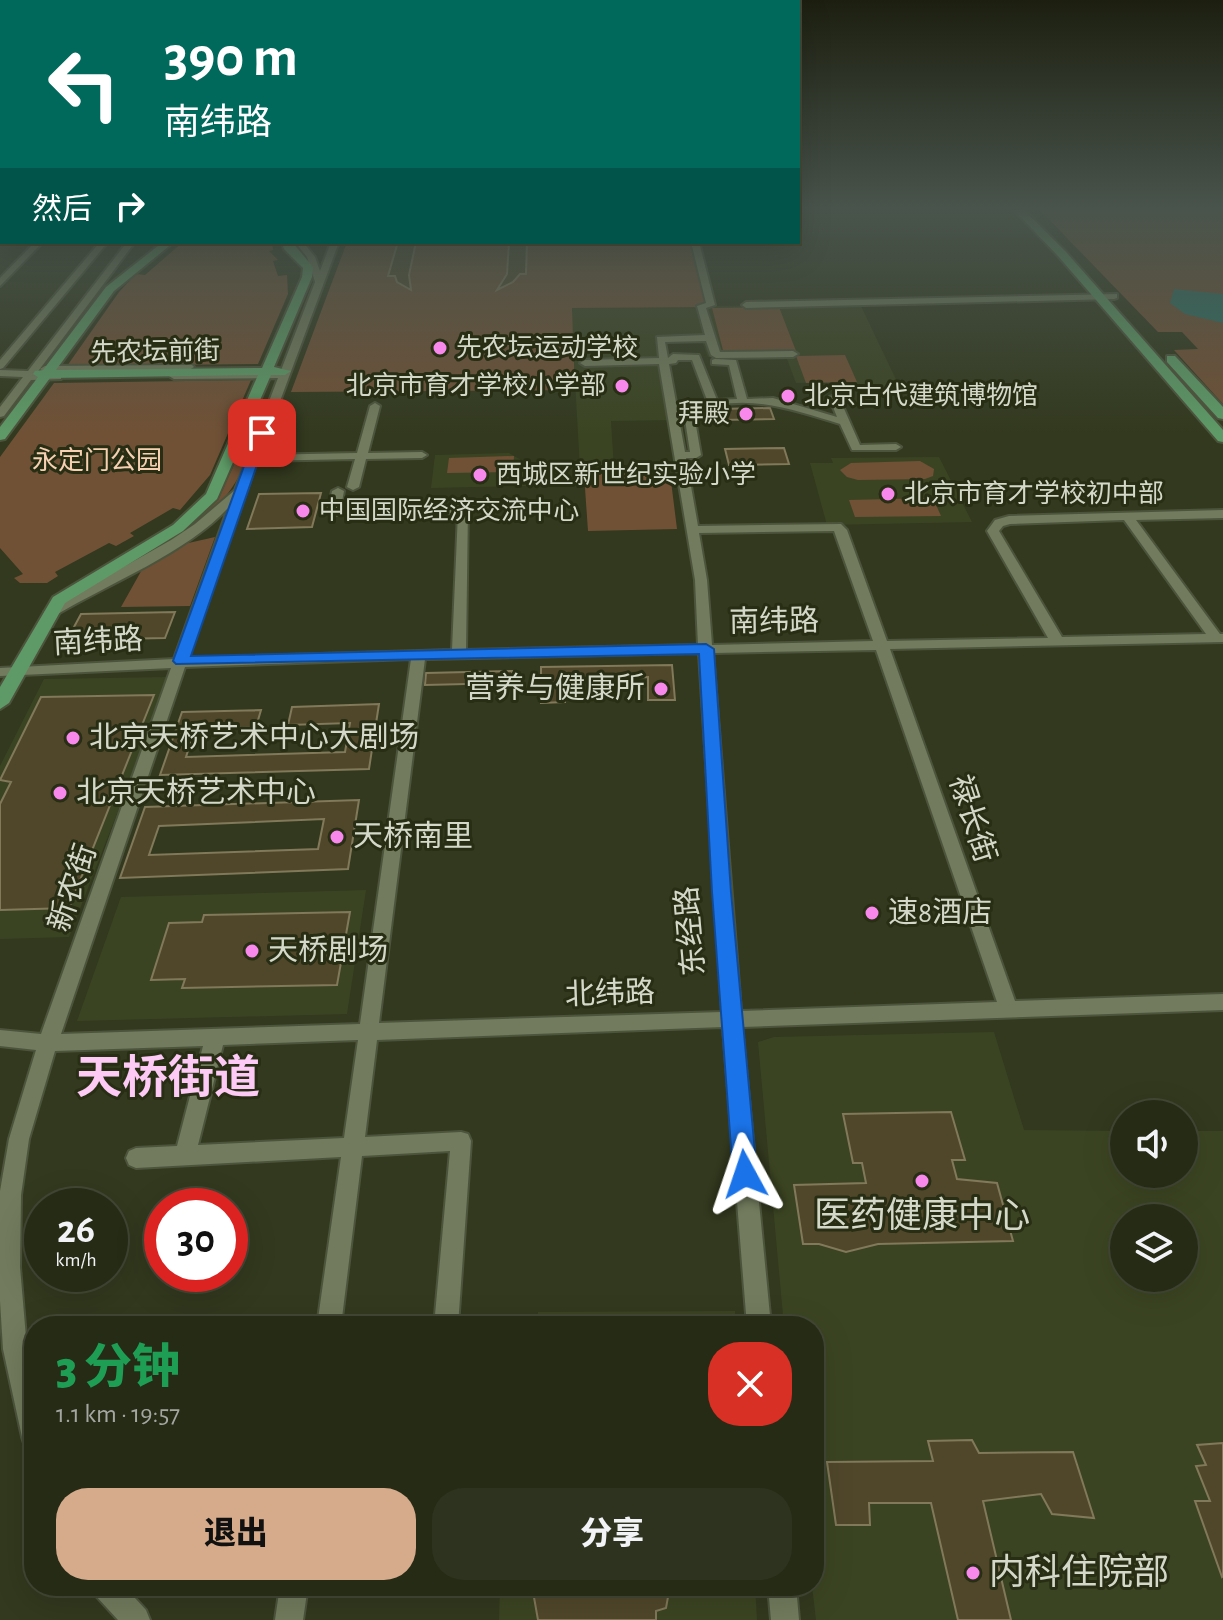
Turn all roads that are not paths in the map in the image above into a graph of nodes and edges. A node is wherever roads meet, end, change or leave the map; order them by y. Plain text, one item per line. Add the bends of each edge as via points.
1 (71, 283) edge
2 (100, 283) edge
3 (109, 283) edge
4 (118, 283) edge
5 (305, 283) edge
6 (318, 283) edge
7 (705, 283) edge
8 (1086, 283) edge
9 (1101, 283) edge
10 (102, 286) joint
11 (91, 295) junction
12 (1099, 296) junction
13 (1114, 296) junction
14 (746, 305) dead end
15 (310, 309) junction
16 (86, 310) junction
17 (287, 323) junction
18 (710, 338) junction
19 (793, 354) dead end
20 (664, 361) junction
21 (698, 362) junction
22 (585, 363) dead end
23 (267, 370) junction
24 (285, 370) junction
25 (0, 371) edge
26 (39, 373) junction
27 (767, 387) dead end
28 (834, 397) dead end
29 (773, 401) junction
30 (743, 402) junction
31 (708, 403) junction
32 (375, 406) dead end
33 (0, 414) edge
34 (1223, 415) edge
35 (844, 422) junction
36 (0, 436) edge
37 (1223, 438) edge
38 (896, 447) dead end
39 (422, 455) dead end
40 (681, 455) junction
41 (361, 456) junction
42 (253, 458) junction
43 (243, 482) junction
44 (353, 487) dead end
45 (338, 491) dead end
46 (1223, 514) edge
47 (1127, 516) junction
48 (692, 530) junction
49 (225, 531) junction
50 (175, 541) junction
51 (134, 559) junction
52 (1220, 638) edge
53 (1057, 641) junction
54 (881, 646) junction
55 (706, 649) junction
56 (459, 654) junction
57 (419, 655) junction
58 (181, 661) junction
59 (0, 663) edge
60 (13, 669) edge
61 (0, 703) edge
62 (1223, 1002) edge
63 (1009, 1010) junction
64 (732, 1020) junction
65 (368, 1032) junction
66 (215, 1037) junction
67 (0, 1038) edge
68 (48, 1043) junction
69 (353, 1148) junction
70 (186, 1153) junction
71 (136, 1158) dead end
72 (330, 1316) edge
73 (447, 1316) edge
74 (758, 1316) edge
75 (24, 1391) edge
76 (115, 1596) edge
77 (293, 1596) edge
78 (783, 1596) edge
79 (136, 1620) edge
80 (289, 1620) edge
81 (785, 1620) edge

1 - 25 street
2 - 11 street
3 - 10 main road
4 - 16 main road
5 - 17 main road
6 - 15 street, 新农街
7 - 18 street via 711,305 701,306
8 - 12 main road
9 - 13 main road
10 - 11 street
11 - 16 street
12 - 13 street
12 - 14 street
12 - 37 main road
13 - 34 main road
15 - 17 main road
15 - 24 street, 新农街
16 - 26 main road
17 - 23 main road
18 - 19 street via 716,355
18 - 20 street via 660,339
20 - 21 street via 696,357
20 - 22 street
20 - 40 street, 东经路
21 - 30 street via 733,362
21 - 31 street via 707,378 712,401
23 - 24 main road, 先农坛前街
23 - 26 main road, 先农坛前街
23 - 51 main road via 212,496
24 - 42 street, 新农街
25 - 26 street
26 - 33 street
26 - 36 main road
27 - 29 street
28 - 35 street
29 - 30 street
29 - 35 street
30 - 31 street
31 - 40 street via 689,413 696,455
32 - 41 street
35 - 38 street via 856,448
39 - 41 street
40 - 48 street, 东经路
41 - 42 street
41 - 44 street
42 - 43 street, 新农街
43 - 49 street, 新农街
43 - 50 street via 216,513
45 - 56 street via 334,511 464,509
46 - 47 street
47 - 52 street
47 - 53 street via 1009,520 993,531
48 - 54 street, 禄长街 via 837,527
48 - 55 street, 东经路
49 - 50 street
49 - 58 street, 新农街
50 - 51 street
51 - 60 main road via 59,600
52 - 53 street, 南纬路
53 - 54 street, 南纬路
54 - 55 street, 南纬路
54 - 63 street, 禄长街
55 - 56 street, 南纬路
55 - 64 street, 东经路
56 - 57 street, 南纬路
57 - 58 street, 南纬路
57 - 65 street
58 - 60 street, 南纬路
58 - 68 street, 新农街
59 - 60 street, 南纬路
60 - 61 main road
62 - 63 street, 北纬路
63 - 64 street, 北纬路
64 - 65 street, 北纬路
64 - 74 street, 东经路
65 - 66 street, 北纬路
65 - 69 street
66 - 68 street, 北纬路
66 - 70 street
67 - 68 street, 北纬路
68 - 75 street, 新农街 via 12,1168 8,1220 15,1349
69 - 70 street
69 - 72 street
69 - 73 street via 461,1141
70 - 71 street
76 - 79 street
77 - 80 street
78 - 81 street

